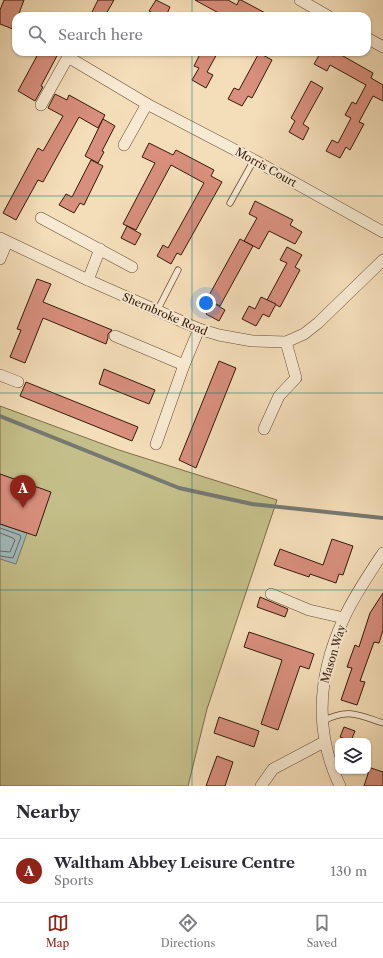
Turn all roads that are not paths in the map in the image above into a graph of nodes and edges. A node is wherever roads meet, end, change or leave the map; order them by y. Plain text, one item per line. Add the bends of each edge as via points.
1 (300, 0) edge
2 (318, 12) edge
3 (371, 40) edge
4 (383, 48) edge
5 (147, 104) junction
6 (41, 105) dead end
7 (124, 145) dead end
8 (254, 160) junction
9 (230, 203) dead end
10 (41, 218) dead end
11 (383, 232) edge
12 (4, 240) edge
13 (100, 249) junction
14 (0, 259) edge
15 (383, 260) edge
16 (132, 267) dead end
17 (178, 270) dead end
18 (88, 280) junction
19 (157, 311) junction
20 (199, 329) junction
21 (115, 336) dead end
22 (286, 342) junction
23 (184, 364) junction
24 (0, 375) edge
25 (18, 382) dead end
26 (264, 429) dead end
27 (156, 444) dead end
28 (383, 553) edge
29 (271, 594) dead end
30 (344, 618) junction
31 (322, 721) junction
32 (383, 723) edge
33 (324, 742) junction
34 (261, 786) edge
35 (340, 786) edge

1 - 2 street
3 - 4 street
5 - 6 street, Morris Court via 68,57
5 - 7 street
5 - 8 street, Morris Court
8 - 9 lane
8 - 11 street, Morris Court
10 - 13 street
12 - 14 street
12 - 18 street, Shernbroke Road
13 - 16 street
13 - 18 street
15 - 22 street, Shernbroke Road via 318,323 304,334
17 - 19 lane
18 - 19 street, Shernbroke Road
19 - 20 street, Shernbroke Road
20 - 22 street, Shernbroke Road via 252,341
20 - 23 street
21 - 23 street
22 - 26 street via 296,378 279,396
23 - 27 street
24 - 25 street
28 - 30 street, Mason Way
29 - 30 street via 309,610
30 - 31 street, Mason Way via 326,670 321,701
31 - 32 lane via 342,713 356,714
31 - 33 street, Mason Way
33 - 34 street via 273,769
33 - 35 street, Mason Way via 333,773

